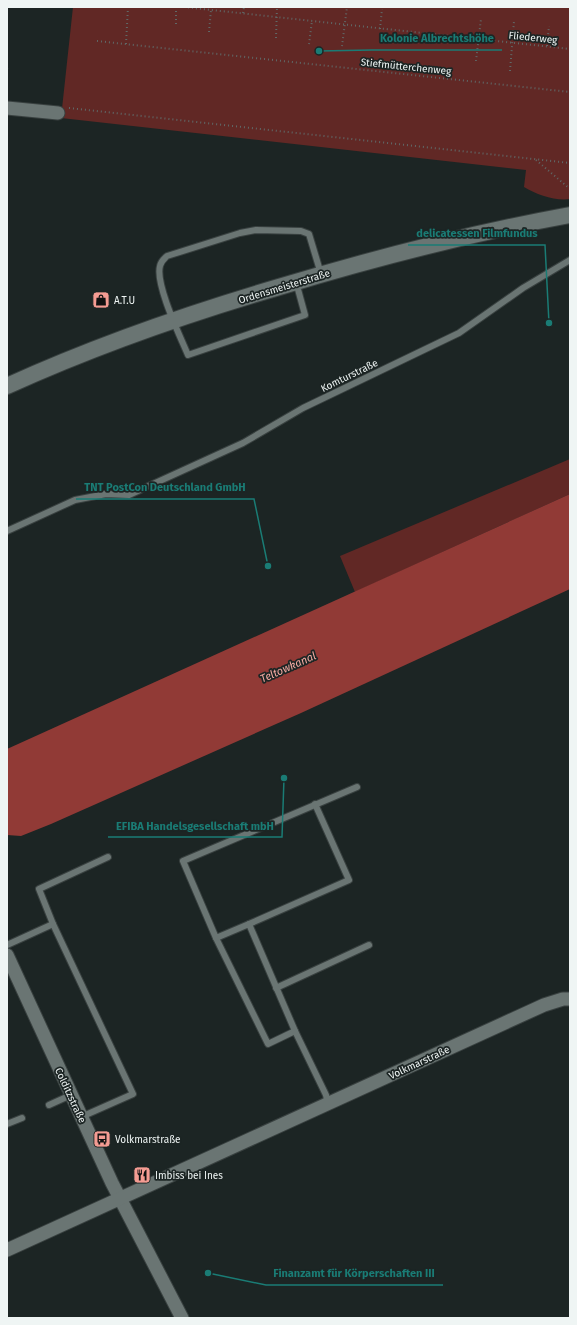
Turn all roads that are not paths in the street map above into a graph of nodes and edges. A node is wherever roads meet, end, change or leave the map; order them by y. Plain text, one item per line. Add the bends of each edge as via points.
1 (7, 108) edge
2 (58, 113) road end
3 (570, 215) edge
4 (570, 260) edge
5 (321, 274) junction
6 (296, 282) junction
7 (173, 321) junction
8 (7, 386) edge
9 (7, 531) edge
10 (356, 787) dead end
11 (315, 804) junction
12 (108, 857) dead end
13 (52, 924) junction
14 (249, 924) junction
15 (216, 938) junction
16 (7, 945) edge
17 (368, 946) dead end
18 (7, 955) edge
19 (276, 988) junction
20 (570, 999) edge
21 (295, 1032) junction
22 (71, 1095) junction
23 (328, 1104) junction
24 (49, 1105) dead end
25 (22, 1118) dead end
26 (81, 1118) junction
27 (7, 1124) edge
28 (119, 1199) junction
29 (7, 1250) edge
30 (182, 1318) edge

1 - 2 street
3 - 5 street, Ordensmeisterstraße via 448,241
4 - 9 lane, Komturstraße via 459,333 303,408 243,443 129,495 106,494 75,500
5 - 6 street, Ordensmeisterstraße
5 - 7 lane via 309,234 301,231 256,230 204,244 167,256 160,265 160,278
6 - 7 street, Ordensmeisterstraße
6 - 7 lane via 305,316 188,355
7 - 8 street, Ordensmeisterstraße via 51,366
10 - 11 lane
11 - 14 lane via 348,880
11 - 15 lane via 183,861
12 - 13 lane via 39,889
13 - 16 lane
13 - 26 lane via 133,1094
14 - 15 lane
14 - 19 lane
15 - 21 lane via 268,1044
17 - 19 lane
18 - 22 street, Colditzstraße
19 - 21 lane
20 - 23 street, Volkmarstraße via 544,1005
21 - 23 lane
22 - 24 lane
22 - 26 street, Colditzstraße
23 - 28 street, Volkmarstraße
25 - 27 lane
26 - 28 street, Colditzstraße
28 - 29 street, Volkmarstraße
28 - 30 street, Colditzstraße

